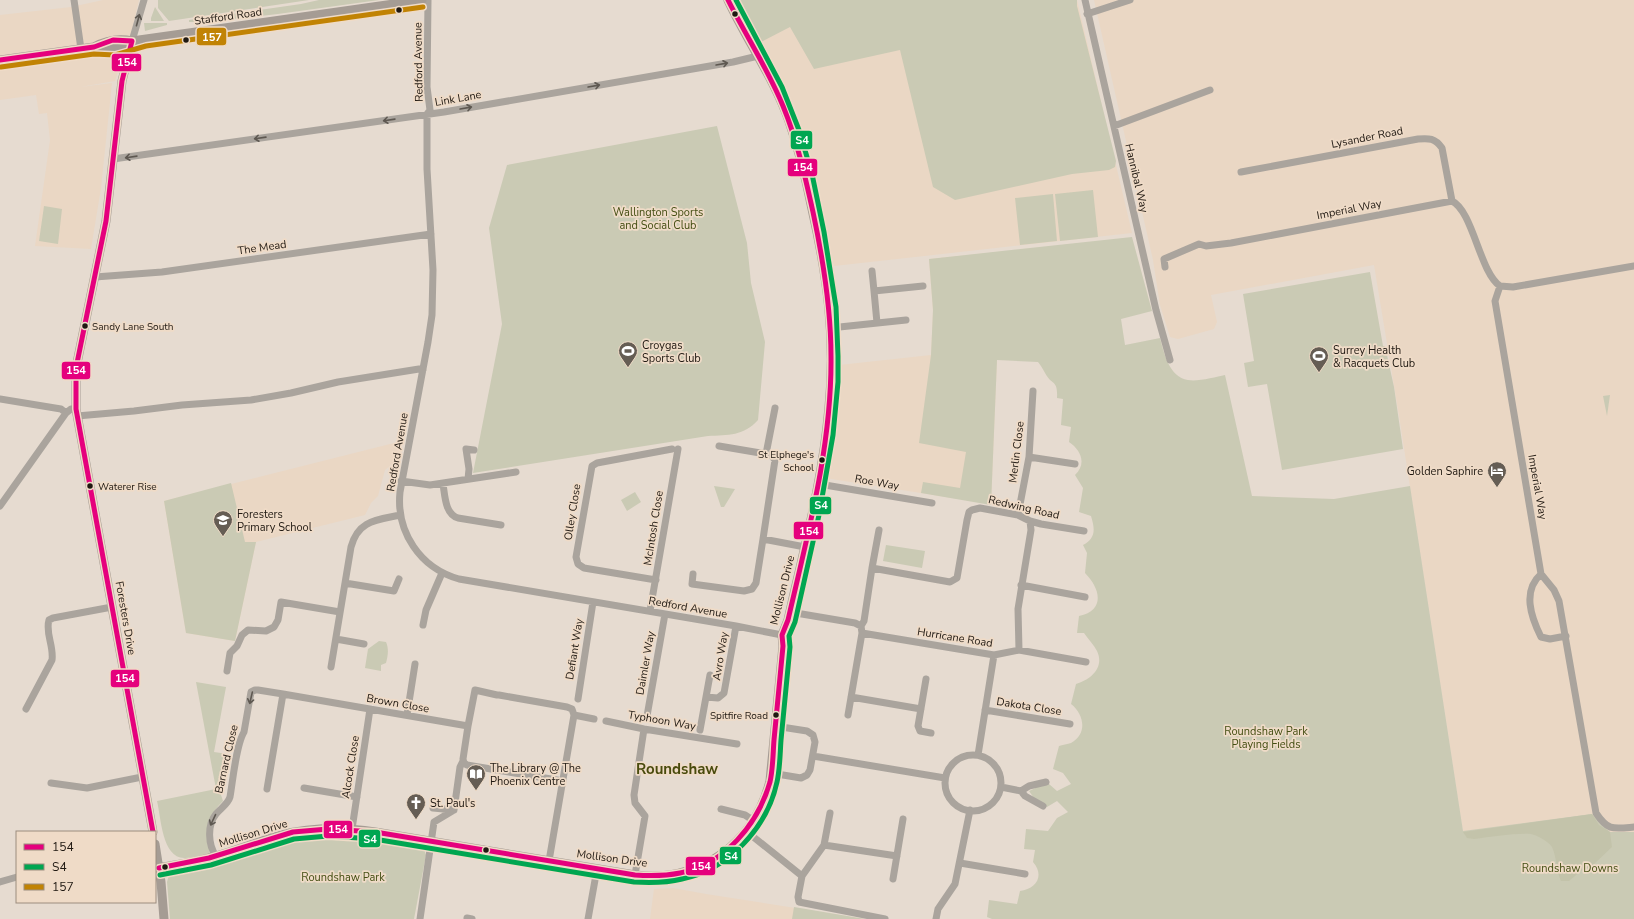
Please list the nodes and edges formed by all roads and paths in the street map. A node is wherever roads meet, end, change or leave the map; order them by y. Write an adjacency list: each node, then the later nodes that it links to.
1 (74, 0): 11 (street)
2 (144, 0): 9 (street, one-way to 2)
3 (422, 0): 9 (main road, Stafford Road)
4 (428, 0): 17 (street, Redford Avenue)
5 (728, 0): 13 (main road, Mollison Drive)
6 (1085, 0): 8 (street, Hannibal Way)
7 (1130, 0): 8 (street)
8 (1087, 14): 18 (street, Hannibal Way)
9 (132, 41): 10 (main road, Stafford Road); 12 (main road, Stafford Road); 15 (main road)
10 (94, 47): 11 (main road, Stafford Road); 12 (main road, Stafford Road)
11 (80, 48): 14 (main road, Stafford Road)
12 (112, 48): 15 (main road)
13 (758, 56): 17 (street, Link Lane, one-way to 13); 32 (main road, Mollison Drive)
14 (0, 60)
15 (124, 70): 19 (main road)
16 (1210, 90): 18 (street)
17 (427, 114): 19 (street, Link Lane, one-way to 19); 22 (street, Redford Avenue)
18 (1114, 126): 33 (street, Hannibal Way)
19 (114, 159): 26 (main road)
20 (1240, 172): 21 (street, Lysander Road)
21 (1452, 201): 24 (street, Imperial Way); 28 (street)
22 (431, 234): 26 (street, The Mead); 34 (street, Redford Avenue)
23 (1634, 266): 28 (street)
24 (1165, 267)
25 (872, 271): 29 (street)
26 (95, 277): 38 (main road)
27 (923, 286): 29 (street)
28 (1500, 286): 65 (street, Imperial Way)
29 (874, 291): 31 (street)
30 (906, 320): 31 (street)
31 (877, 324): 32 (street)
32 (830, 328): 50 (main road, Mollison Drive)
33 (1170, 360)
34 (423, 370): 38 (street); 48 (street, Redford Avenue)
35 (1033, 391): 44 (street, Merlin Close)
36 (0, 399): 39 (street)
37 (775, 408): 43 (street)
38 (76, 412): 39 (street); 72 (main road, Foresters Drive)
39 (66, 413): 51 (street)
40 (718, 446): 43 (street)
41 (675, 449): 67 (street, McIntosh Close); 67 (street, Olley Close)
42 (474, 450): 47 (street)
43 (766, 454): 60 (street)
44 (1029, 458): 45 (street); 55 (street, Merlin Close)
45 (1075, 464)
46 (516, 472): 47 (street)
47 (468, 479): 49 (street)
48 (402, 481): 49 (street); 54 (street, Redford Avenue)
49 (443, 484): 57 (street)
50 (819, 484): 52 (street, Roe Way); 61 (main road, Mollison Drive)
51 (3, 496): 53 (street)
52 (932, 502)
53 (0, 506)
54 (400, 515): 63 (street, Redford Avenue); 68 (street)
55 (1018, 515): 56 (street, Redwing Road); 62 (street, Redwing Road)
56 (1030, 522): 59 (street, Redwing Road); 69 (street)
57 (501, 525)
58 (879, 530): 62 (street)
59 (1084, 531)
60 (763, 540): 61 (street); 64 (street)
61 (805, 547): 75 (main road, Mollison Drive)
62 (872, 568): 79 (street)
63 (442, 573): 71 (street, Redford Avenue); 77 (street)
64 (693, 574)
65 (1541, 574): 81 (street, Imperial Way); 81 (street)
66 (399, 579): 68 (street)
67 (656, 580): 73 (street, McIntosh Close)
68 (345, 583): 74 (street)
69 (1021, 585): 70 (street); 84 (street)
70 (1085, 597)
71 (593, 602): 73 (street, Redford Avenue); 95 (street, Defiant Way)
72 (112, 607): 98 (street); 117 (main road, Foresters Drive)
73 (650, 611): 76 (street, Redford Avenue)
74 (340, 612): 82 (street); 89 (street)
75 (790, 612): 79 (street, Hurricane Road); 80 (main road, Mollison Drive)
76 (665, 614): 78 (street, Redford Avenue); 102 (street, Daimler Way)
77 (422, 625)
78 (736, 626): 80 (street, Redford Avenue); 93 (street, Avro Way)
79 (862, 629): 85 (street, Hurricane Road); 94 (street)
80 (782, 635): 108 (main road, Mollison Drive)
81 (1566, 636): 135 (street, Imperial Way)
82 (336, 639): 83 (street); 88 (street)
83 (364, 644)
84 (1019, 650): 85 (street, Hurricane Road); 86 (street)
85 (994, 655): 99 (street)
86 (1086, 662)
87 (415, 664): 100 (street)
88 (331, 667)
89 (227, 671)
90 (710, 675): 93 (street, Avro Way)
91 (926, 679): 97 (street)
92 (283, 694): 96 (street, Brown Close); 124 (street); 142 (street, Barnard Close, one-way to 142)
93 (706, 697): 110 (street, Avro Way)
94 (851, 697): 97 (street); 103 (street)
95 (578, 699)
96 (370, 709): 100 (street, Brown Close); 126 (street, Alcock Close)
97 (921, 709): 111 (street)
98 (26, 710)
99 (985, 710): 106 (street, Dakota Close); 113 (street)
100 (407, 715): 107 (street, Brown Close)
101 (574, 715): 104 (street); 107 (street); 119 (street)
102 (647, 716)
103 (848, 716)
104 (594, 719)
105 (606, 721): 109 (street, Typhoon Way)
106 (1070, 724)
107 (468, 726): 115 (street)
108 (775, 726): 114 (street); 116 (main road, Mollison Drive)
109 (644, 729): 112 (street, Typhoon Way); 149 (street)
110 (700, 730)
111 (931, 733)
112 (737, 744)
113 (978, 755): 118 (street); 122 (street)
114 (812, 756): 116 (street); 118 (street)
115 (463, 761): 119 (street); 130 (street)
116 (772, 773): 134 (main road, Mollison Drive)
117 (142, 777): 121 (street); 137 (main road, Foresters Drive)
118 (946, 778): 131 (street)
119 (563, 781): 144 (street)
120 (1046, 782): 125 (street)
121 (51, 783)
122 (1001, 787): 125 (street); 131 (street)
123 (304, 788): 126 (street)
124 (267, 789)
125 (1021, 791): 127 (street)
126 (356, 797): 136 (street, Alcock Close)
127 (1043, 806)
128 (433, 808): 130 (street)
129 (721, 809): 134 (street)
130 (454, 810): 139 (street)
131 (970, 810): 145 (street)
132 (830, 813): 140 (street)
133 (903, 819): 143 (street)
134 (754, 821): 138 (main road, Mollison Drive)
135 (1634, 827)
136 (352, 829): 139 (main road, Mollison Drive); 142 (main road, Mollison Drive)
137 (153, 831)
138 (746, 831): 149 (main road, Mollison Drive); 150 (street)
139 (431, 841): 144 (main road, Mollison Drive); 155 (street)
140 (824, 845): 143 (street); 150 (street)
141 (156, 850): 146 (main road)
142 (216, 856): 146 (main road, Mollison Drive)
143 (897, 856): 152 (street)
144 (549, 861): 147 (main road, Mollison Drive)
145 (960, 863): 148 (street); 158 (street)
146 (159, 868): 154 (main road)
147 (597, 869): 149 (main road, Mollison Drive); 156 (street)
148 (1025, 874)
149 (636, 875)
150 (802, 876): 157 (street)
151 (16, 877): 153 (street)
152 (893, 879)
153 (0, 882)
154 (164, 919)
155 (420, 919)
156 (588, 919)
157 (885, 919)
158 (936, 919)

